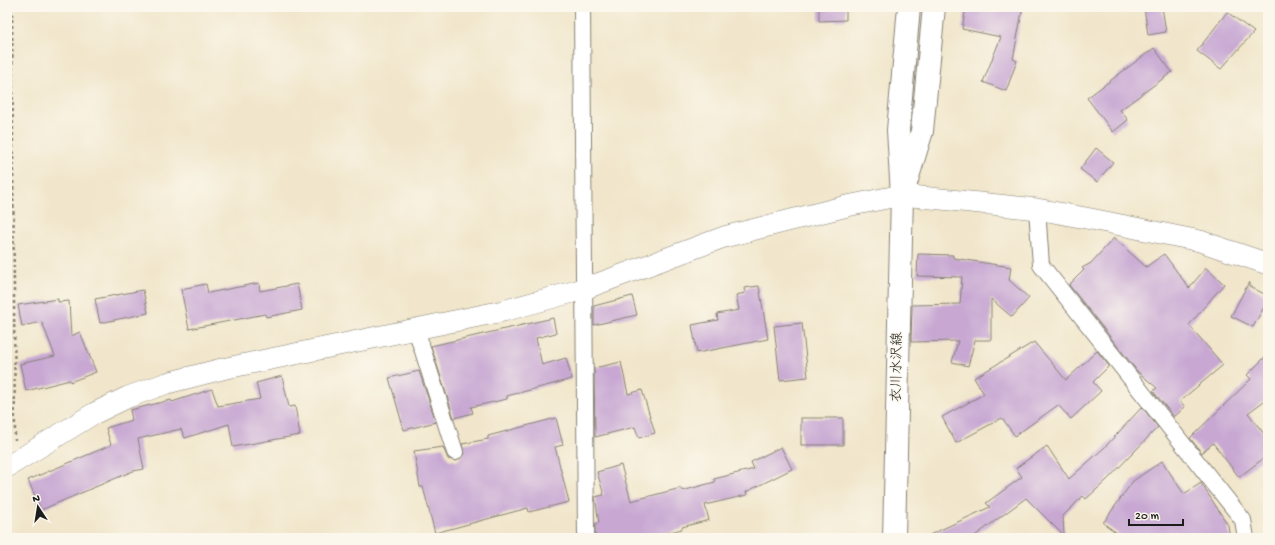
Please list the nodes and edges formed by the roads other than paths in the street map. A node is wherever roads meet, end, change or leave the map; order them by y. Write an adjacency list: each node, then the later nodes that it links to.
1 (582, 7): 7 (street)
2 (908, 7): 4 (main road, 衣川水沢線)
3 (934, 7): 4 (main road, 衣川水沢線)
4 (902, 195): 5 (street); 7 (street); 12 (main road, 衣川水沢線)
5 (1037, 209): 6 (street); 13 (street)
6 (1268, 264)
7 (584, 289): 8 (street); 11 (street)
8 (416, 329): 9 (street); 10 (street)
9 (455, 452)
10 (11, 464)
11 (586, 538)
12 (894, 538)
13 (1246, 538)

